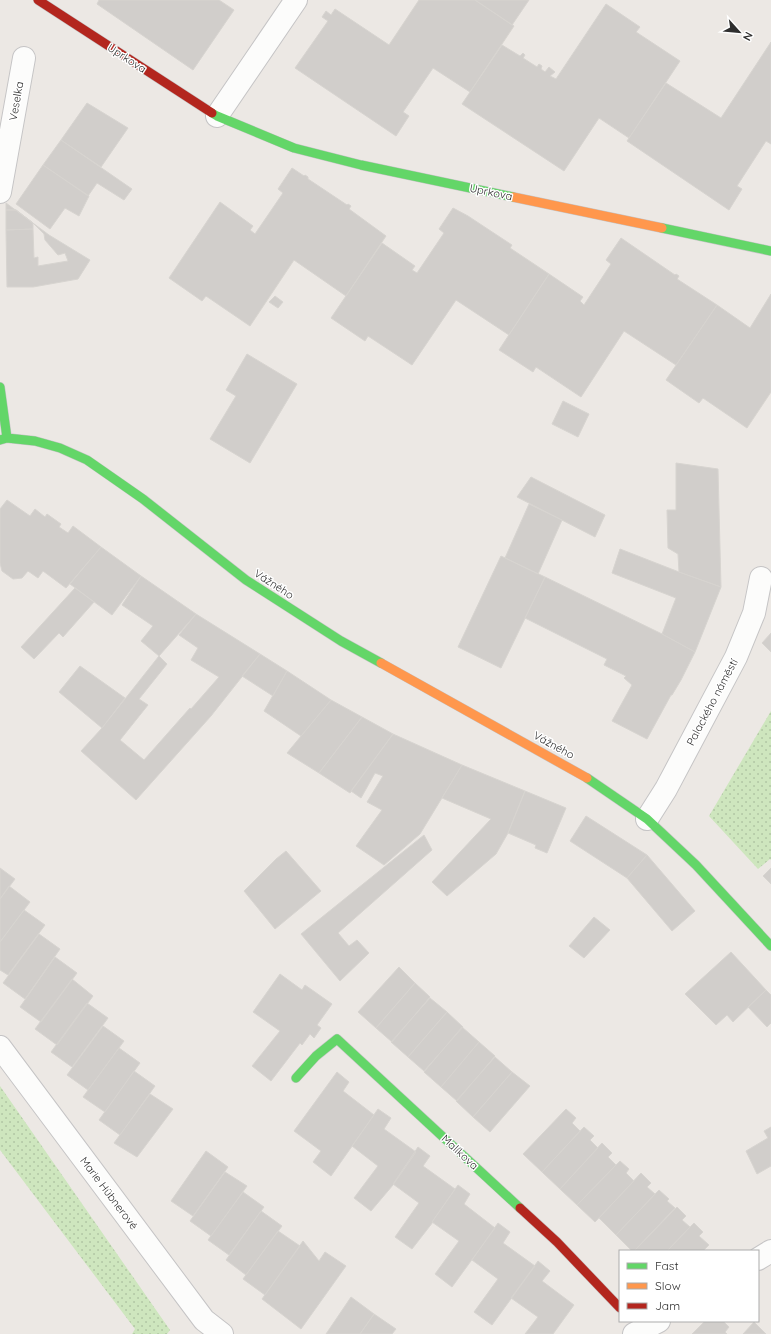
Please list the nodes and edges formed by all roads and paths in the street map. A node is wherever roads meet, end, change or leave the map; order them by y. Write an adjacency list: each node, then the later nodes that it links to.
1 (38, 0): 4 (street, Uprkova)
2 (296, 0): 4 (street)
3 (24, 58): 5 (street, Veselka)
4 (217, 116): 6 (street, Uprkova)
5 (0, 192)
6 (771, 251)
7 (0, 387): 8 (street, Vážného)
8 (4, 439): 10 (street, Vážného)
9 (761, 578): 10 (street, Palackého náměstí)
10 (647, 820): 11 (street)
11 (771, 946)
12 (0, 1047): 19 (street, Marie Hübnerové)
13 (296, 1078): 16 (street, Malíkova)
14 (771, 1251): 15 (street)
15 (759, 1258)
16 (619, 1307)
17 (656, 1322): 18 (street)
18 (634, 1329)
19 (222, 1334)

